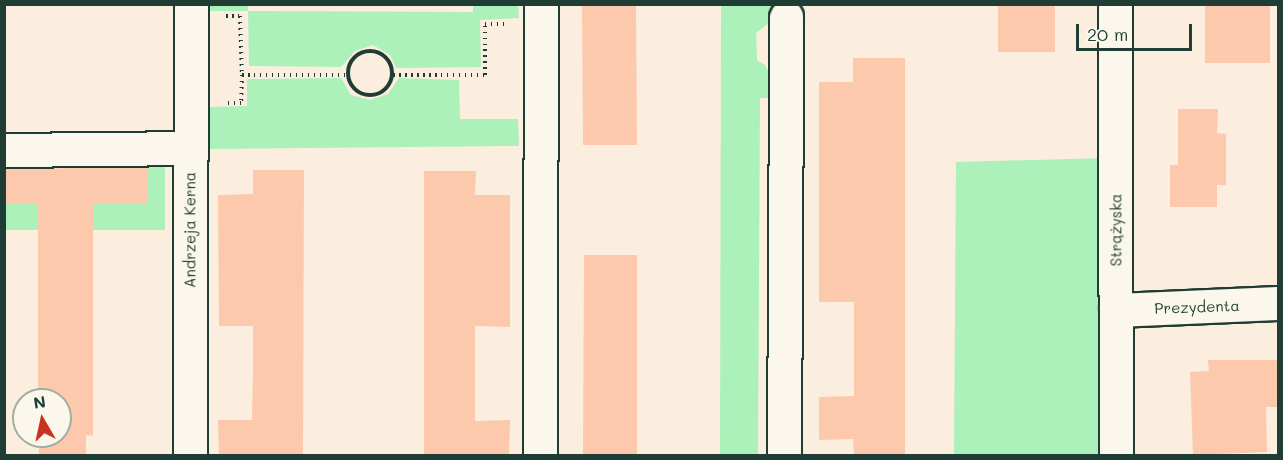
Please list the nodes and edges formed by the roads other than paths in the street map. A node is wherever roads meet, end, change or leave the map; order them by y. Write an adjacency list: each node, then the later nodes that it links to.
1 (191, 4): 5 (street, Andrzeja Kerna)
2 (1115, 4): 8 (street, Strążyska)
3 (541, 14): 10 (street)
4 (786, 17): 11 (street)
5 (190, 148): 6 (street); 9 (street, Andrzeja Kerna)
6 (4, 150)
7 (1278, 303): 8 (street, Prezydenta)
8 (1116, 310): 12 (street, Strążyska)
9 (190, 456)
10 (540, 456)
11 (784, 456)
12 (1116, 456)

